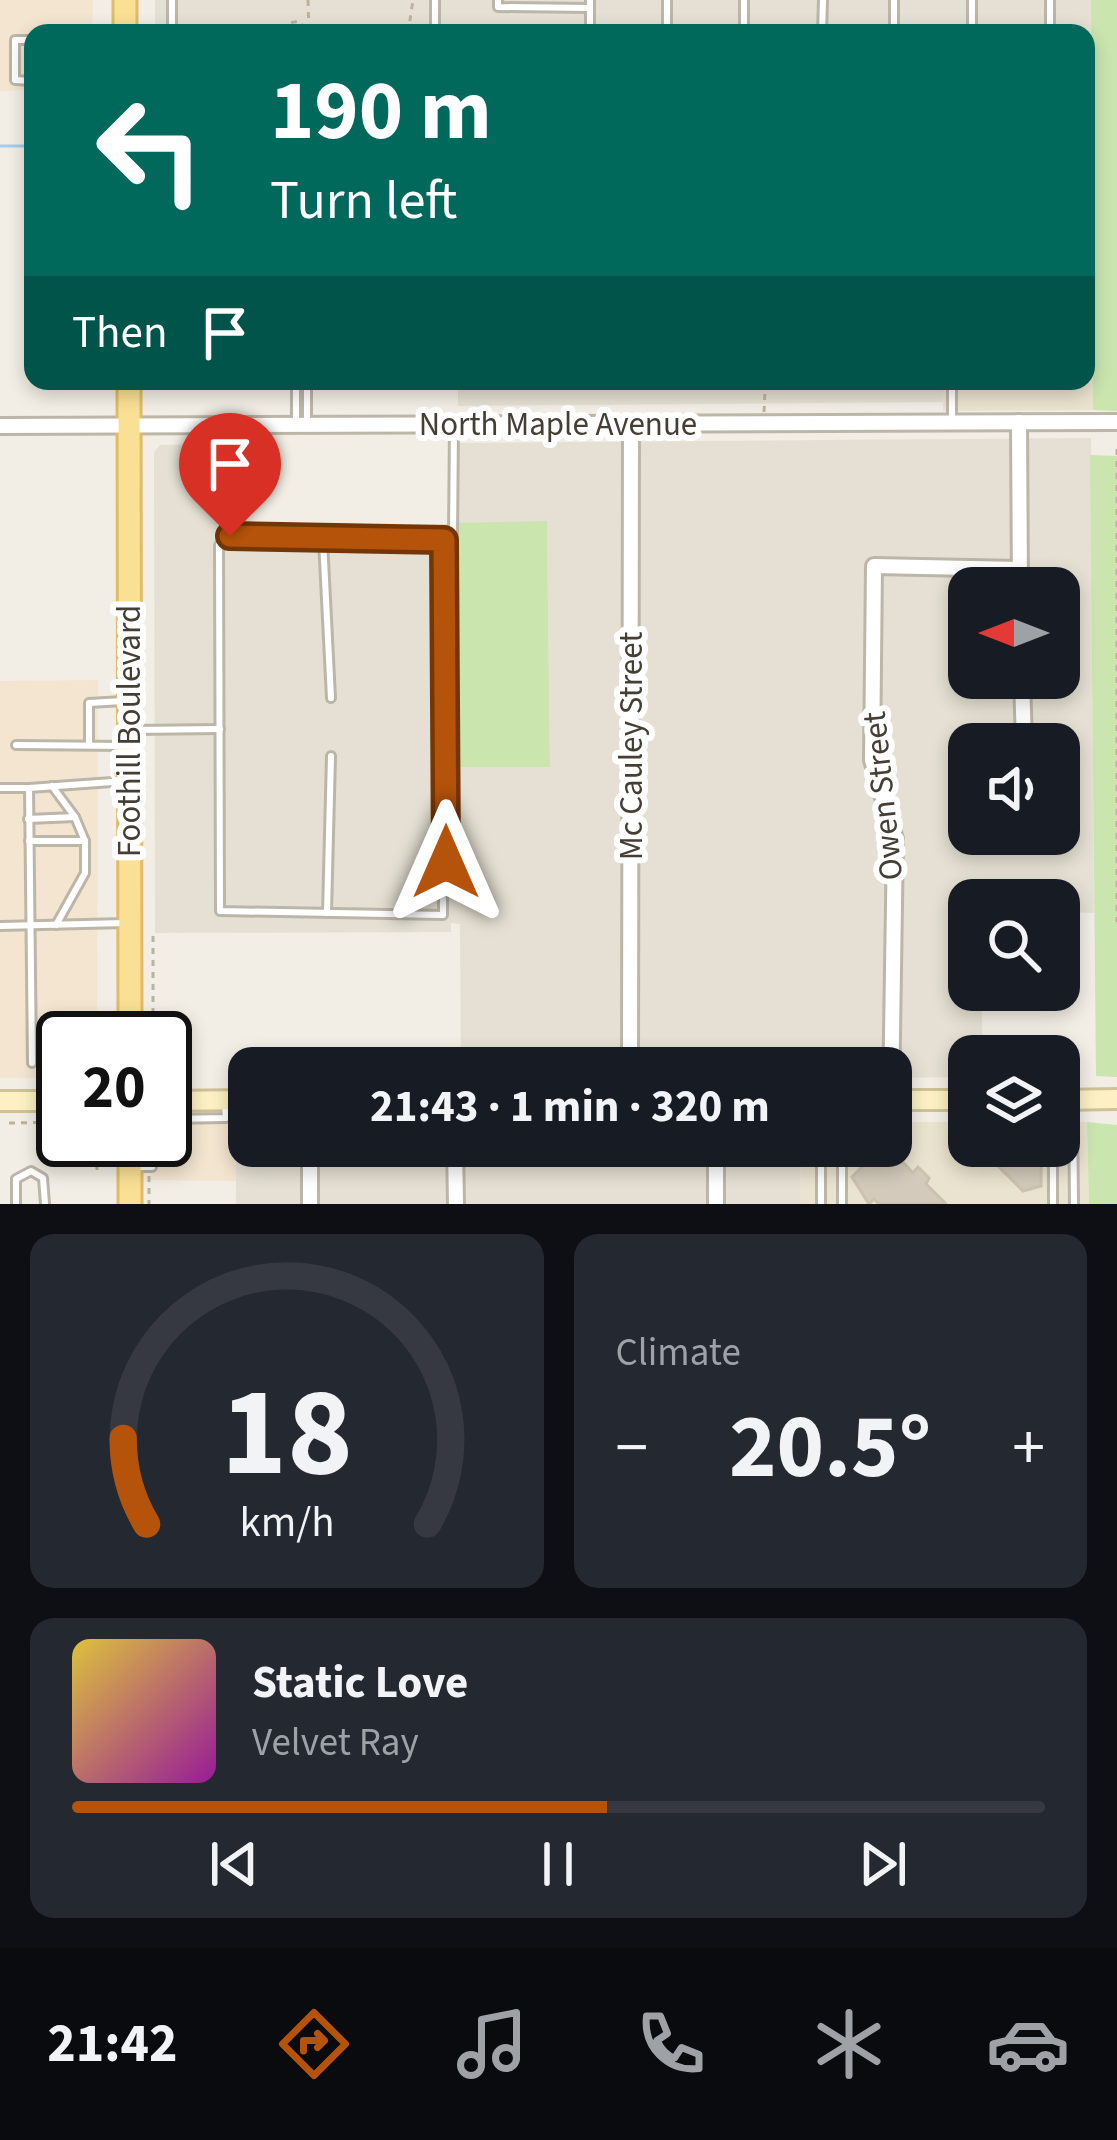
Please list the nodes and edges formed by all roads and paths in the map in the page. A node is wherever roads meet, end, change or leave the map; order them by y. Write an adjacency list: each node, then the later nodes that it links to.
1 (498, 0): 2 (lane)
2 (590, 4)
3 (24, 40): 4 (lane)
4 (24, 81)
5 (128, 390): 19 (main road, Foothill Boulevard)
6 (296, 390): 10 (lane)
7 (307, 390): 11 (lane)
8 (765, 390): 12 (path)
9 (952, 390): 13 (lane)
10 (296, 397): 11 (lane); 16 (lane)
11 (307, 397): 16 (lane)
12 (764, 414)
13 (952, 422): 14 (street, North Maple Avenue); 18 (street, North Maple Avenue)
14 (1019, 422): 15 (street, North Maple Avenue); 27 (street)
15 (1117, 422)
16 (302, 424): 17 (street, North Maple Avenue); 20 (street, North Maple Avenue)
17 (454, 424): 18 (street, North Maple Avenue); 25 (lane)
18 (631, 424): 53 (street, Mc Cauley Street)
19 (129, 425): 20 (street, North Maple Avenue); 21 (street, North Maple Avenue); 30 (main road, Foothill Boulevard)
20 (227, 425): 23 (lane)
21 (0, 426)
22 (1117, 449): 26 (path)
23 (230, 536): 24 (lane); 31 (lane)
24 (323, 540): 25 (lane); 29 (lane)
25 (444, 540): 44 (lane)
26 (1116, 552): 45 (path)
27 (1019, 567)
28 (948, 568): 54 (street, Owen Street)
29 (331, 698)
30 (129, 701): 32 (main road, Foothill Boulevard); 33 (lane)
31 (220, 729): 32 (lane); 44 (lane)
32 (129, 738): 33 (lane); 36 (main road, Foothill Boulevard)
33 (89, 743): 34 (lane)
34 (16, 745)
35 (331, 756): 44 (lane)
36 (129, 781): 37 (lane); 46 (main road, Foothill Boulevard)
37 (52, 786): 39 (lane); 40 (lane)
38 (0, 788): 39 (lane)
39 (29, 788): 41 (lane)
40 (75, 817): 41 (lane); 42 (lane)
41 (28, 819): 43 (lane)
42 (85, 841): 43 (lane); 47 (lane)
43 (29, 842): 49 (lane)
44 (327, 913)
45 (1117, 922)
46 (130, 923): 47 (lane); 51 (main road, Foothill Boulevard)
47 (56, 925): 49 (lane)
48 (0, 926): 49 (lane)
49 (31, 926): 55 (lane)
50 (153, 932): 52 (path)
51 (130, 1011)
52 (153, 1011)
53 (630, 1047)
54 (892, 1047)
55 (32, 1063)
56 (1117, 1099): 60 (street)
57 (228, 1100): 63 (street)
58 (912, 1100): 59 (street)
59 (948, 1100)
60 (1080, 1100)
61 (0, 1101): 62 (street)
62 (36, 1101)
63 (192, 1109)
64 (36, 1122): 65 (path)
65 (9, 1123)
66 (97, 1167): 76 (path)
67 (138, 1167): 77 (main road)
68 (152, 1167): 77 (lane)
69 (310, 1167): 82 (street)
70 (455, 1167): 83 (street)
71 (716, 1167): 84 (street)
72 (821, 1167): 85 (lane)
73 (842, 1167): 86 (lane)
74 (1054, 1167): 87 (lane)
75 (1071, 1167): 88 (lane)
76 (97, 1171)
77 (140, 1173): 80 (main road); 81 (path)
78 (16, 1204): 79 (lane)
79 (45, 1204)
80 (130, 1204)
81 (149, 1204)
82 (310, 1204)
83 (456, 1204)
84 (716, 1204)
85 (821, 1204)
86 (842, 1204)
87 (1054, 1204)
88 (1074, 1204)

